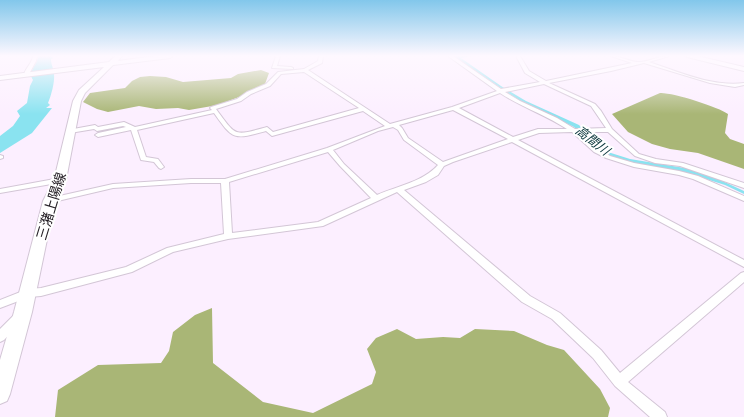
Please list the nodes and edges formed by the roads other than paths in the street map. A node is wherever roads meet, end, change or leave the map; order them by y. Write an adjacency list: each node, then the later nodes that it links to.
1 (17, 75): 9 (main road)
2 (99, 75): 20 (main road, 三潴上陽線)
3 (277, 75): 15 (street)
4 (312, 75): 14 (street)
5 (478, 75): 12 (street)
6 (533, 75): 10 (street)
7 (584, 75): 10 (street)
8 (688, 75): 11 (street)
9 (0, 78)
10 (545, 82): 12 (street); 19 (street)
11 (744, 84)
12 (500, 91): 13 (street); 18 (street)
13 (454, 108): 16 (street); 22 (street)
14 (363, 110): 15 (street); 16 (street)
15 (215, 111): 17 (street)
16 (392, 126): 23 (street); 24 (street)
17 (133, 129): 20 (street); 21 (street); 25 (street)
18 (575, 130): 19 (street); 22 (street); 32 (street)
19 (610, 130): 28 (street)
20 (70, 131): 26 (main road, 三潴上陽線)
21 (98, 135)
22 (512, 139): 24 (street); 35 (street)
23 (329, 149): 27 (street); 31 (street)
24 (442, 165): 29 (street)
25 (162, 167)
26 (60, 180): 30 (street); 33 (main road, 三潴上陽線)
27 (225, 181): 33 (street); 34 (street)
28 (744, 186)
29 (398, 189): 31 (street); 41 (street)
30 (0, 191)
31 (376, 199): 34 (street)
32 (744, 199)
33 (49, 202): 37 (main road, 三潴上陽線)
34 (228, 236): 37 (street)
35 (744, 264)
36 (744, 276): 41 (street)
37 (28, 294): 38 (street); 39 (main road, 三潴上陽線)
38 (0, 304)
39 (23, 312): 40 (street); 42 (main road, 三潴上陽線)
40 (0, 337)
41 (619, 382): 43 (street)
42 (0, 394)
43 (660, 417)

